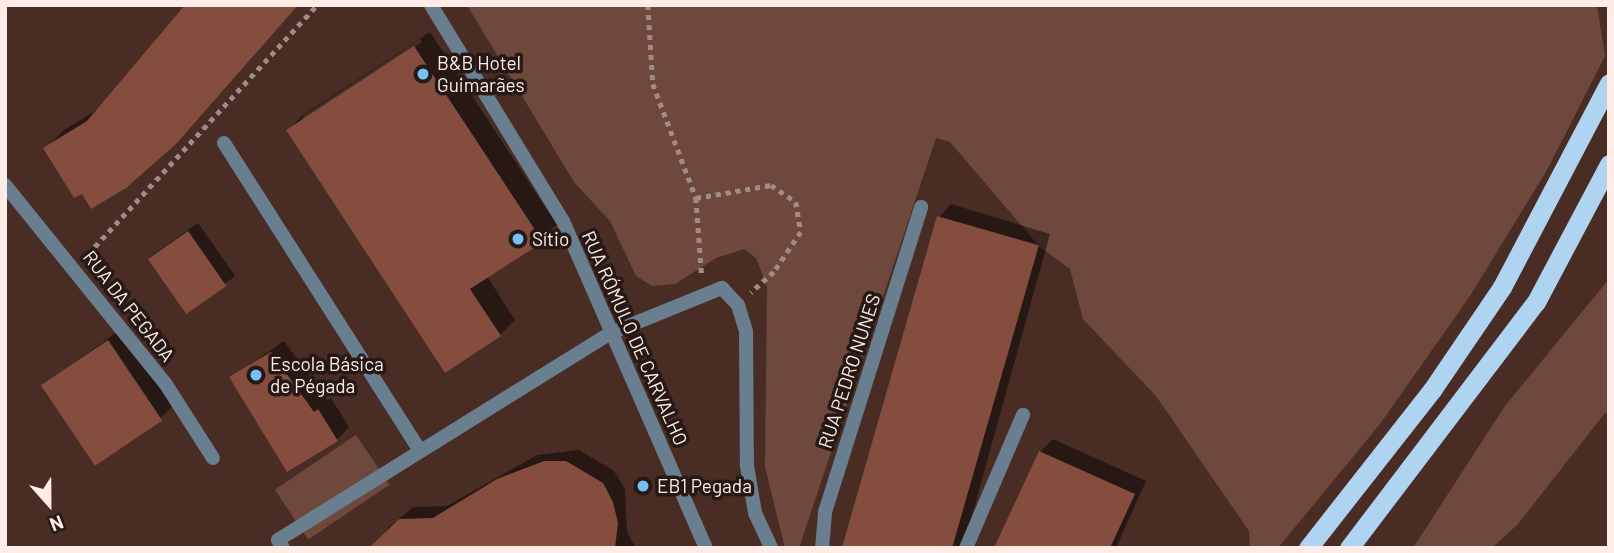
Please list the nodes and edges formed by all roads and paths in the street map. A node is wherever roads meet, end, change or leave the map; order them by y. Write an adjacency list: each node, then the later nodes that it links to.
1 (317, 5): 10 (path)
2 (431, 5): 13 (street, RUA RÓMULO DE CARVALHO)
3 (648, 5): 8 (path)
4 (1609, 83): 22 (highway)
5 (224, 143): 15 (street)
6 (1609, 164): 23 (highway)
7 (5, 186): 10 (street, RUA DA PEGADA)
8 (696, 198): 11 (path); 12 (path)
9 (921, 207): 20 (street, RUA PEDRO NUNES)
10 (75, 268): 16 (street, RUA DA PEGADA)
11 (703, 295): 12 (street); 13 (street)
12 (738, 305): 19 (street)
13 (611, 333): 15 (street); 18 (street, RUA RÓMULO DE CARVALHO)
14 (1023, 415): 21 (street)
15 (419, 449): 17 (street)
16 (213, 458)
17 (281, 544)
18 (706, 548)
19 (771, 548)
20 (822, 548)
21 (966, 548)
22 (1308, 548)
23 (1349, 548)

